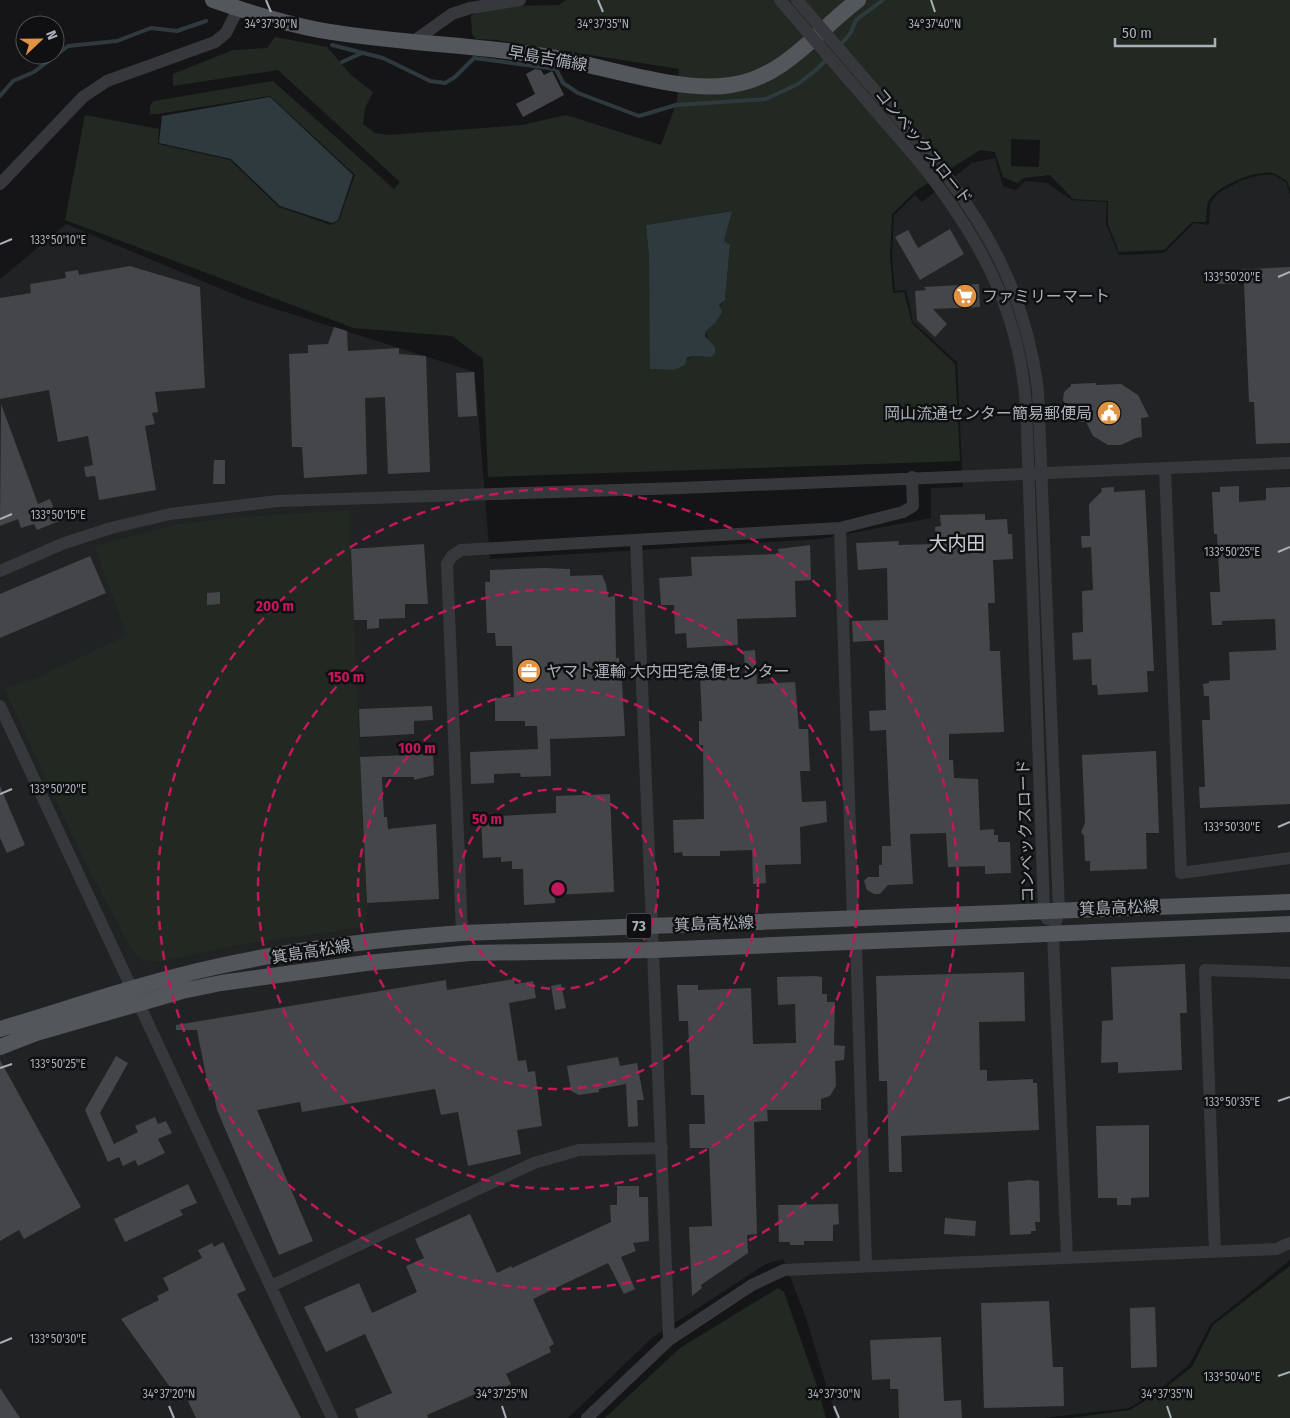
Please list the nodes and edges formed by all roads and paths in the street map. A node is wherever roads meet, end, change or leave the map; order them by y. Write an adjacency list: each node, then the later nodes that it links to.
1 (213, 0): 6 (main road, 早島吉備線)
2 (520, 0): 7 (street)
3 (780, 0): 8 (street, コンベックスロード, bridge)
4 (797, 0): 8 (street, コンベックスロード, bridge)
5 (858, 0): 7 (main road, 早島吉備線)
6 (238, 9): 7 (main road, 早島吉備線); 9 (street)
7 (414, 41)
8 (923, 156): 12 (street, コンベックスロード); 13 (street, コンベックスロード)
9 (0, 184)
10 (1290, 462): 11 (street)
11 (1165, 468): 12 (street); 19 (street)
12 (1042, 472): 13 (street); 21 (street, コンベックスロード)
13 (1028, 473): 14 (street); 21 (street, コンベックスロード)
14 (912, 477): 15 (street); 17 (street)
15 (840, 528): 16 (street); 22 (street)
16 (636, 540): 24 (street); 25 (street)
17 (0, 571)
18 (0, 706): 30 (street)
19 (1290, 858)
20 (1290, 902): 21 (main road, 箕島高松線 / 73)
21 (1052, 910): 22 (main road, 箕島高松線 / 73); 26 (street, コンベックスロード)
22 (853, 918): 24 (main road, 箕島高松線 / 73)
23 (1290, 924): 26 (main road, 箕島高松線 / 73)
24 (653, 925): 25 (main road, 箕島高松線 / 73); 28 (street)
25 (462, 933): 30 (main road, 箕島高松線 / 73)
26 (1053, 935): 27 (main road, 箕島高松線 / 73); 36 (street, コンベックスロード)
27 (856, 942): 28 (main road, 箕島高松線 / 73); 37 (street)
28 (654, 950): 30 (main road, 箕島高松線 / 73); 33 (street)
29 (1290, 973): 35 (street)
30 (134, 996): 31 (main road, 箕島高松線 / 73); 32 (main road, 箕島高松線 / 73); 38 (street)
31 (0, 1029)
32 (0, 1046)
33 (662, 1148): 38 (street); 39 (street)
34 (1290, 1243): 35 (street)
35 (1215, 1252): 36 (street)
36 (1067, 1258): 37 (street)
37 (866, 1266): 39 (street)
38 (271, 1286): 40 (street)
39 (669, 1340): 41 (street)
40 (332, 1418)
41 (587, 1418)

